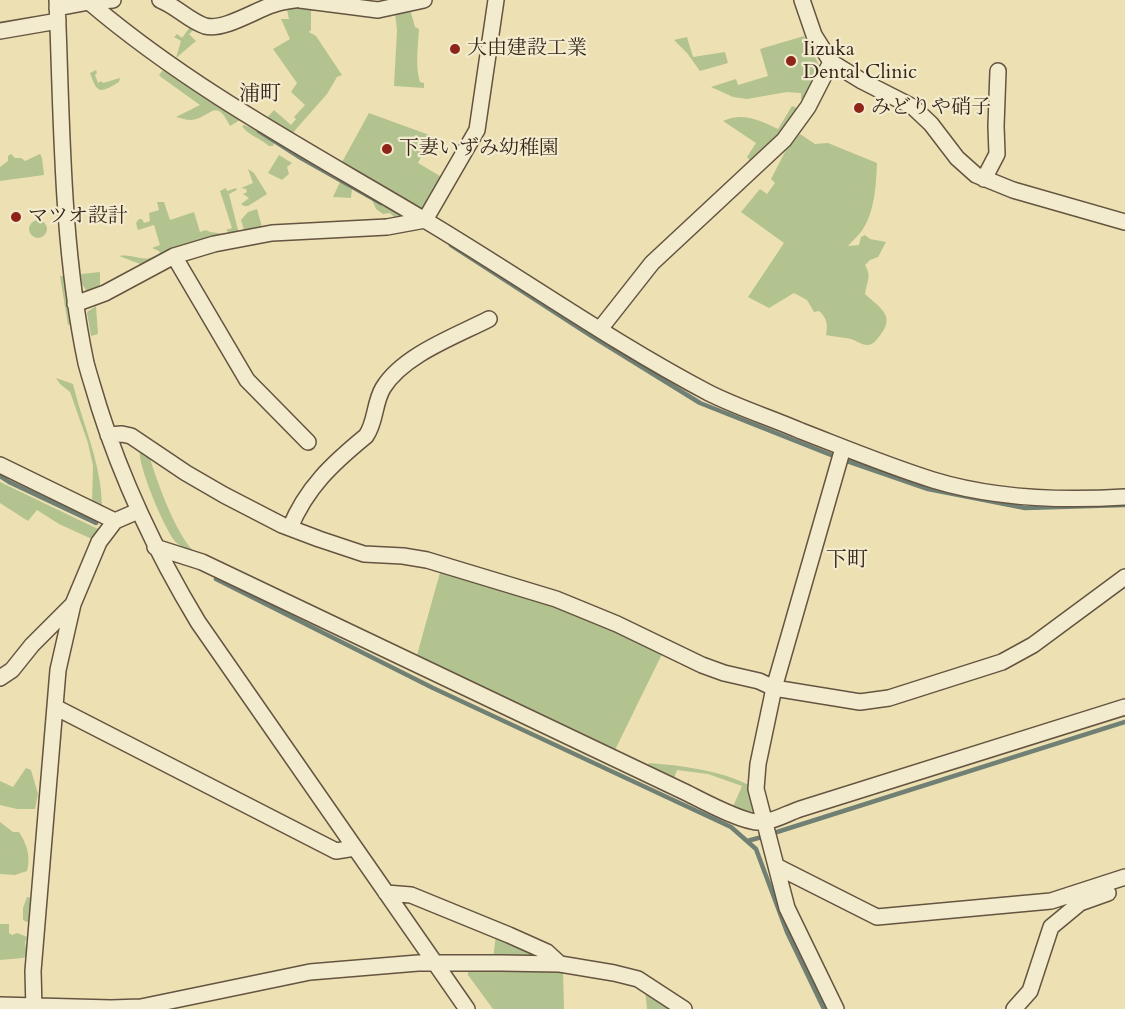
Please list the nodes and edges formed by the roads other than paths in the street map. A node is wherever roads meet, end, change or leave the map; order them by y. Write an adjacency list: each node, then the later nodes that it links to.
1 (112, 0): 8 (street)
2 (160, 0): 3 (street)
3 (296, 0)
4 (300, 0): 5 (street)
5 (424, 0)
6 (496, 0): 14 (street)
7 (802, 0): 11 (street)
8 (89, 2): 9 (street); 14 (street)
9 (57, 10): 10 (street); 17 (street)
10 (0, 31)
11 (831, 62): 13 (street); 19 (street)
12 (998, 71): 13 (street)
13 (984, 179): 15 (street)
14 (425, 220): 16 (street); 19 (street)
15 (1125, 222)
16 (174, 256): 17 (street); 21 (street)
17 (75, 304): 20 (street)
18 (489, 319): 27 (street)
19 (600, 329): 22 (street)
20 (108, 435): 25 (street); 27 (street)
21 (308, 442)
22 (843, 448): 24 (street); 32 (street)
23 (0, 465): 26 (street)
24 (1125, 497)
25 (138, 511): 26 (street); 28 (street)
26 (115, 521): 30 (street)
27 (290, 528): 32 (street)
28 (155, 547): 35 (street); 36 (street)
29 (1125, 577): 32 (street)
30 (73, 604): 31 (street); 33 (street)
31 (0, 678)
32 (774, 688): 35 (street)
33 (55, 707): 36 (street); 44 (street)
34 (1125, 707): 35 (street)
35 (764, 822): 37 (street)
36 (355, 848): 40 (street)
37 (776, 866): 38 (street); 47 (street)
38 (1125, 877)
39 (1125, 887): 48 (street)
40 (386, 893): 41 (street); 42 (street)
41 (435, 964): 42 (street); 44 (street); 45 (street)
42 (560, 964): 46 (street)
43 (0, 1005): 44 (street)
44 (34, 1007)
45 (467, 1009)
46 (684, 1009)
47 (836, 1009)
48 (1014, 1009)

